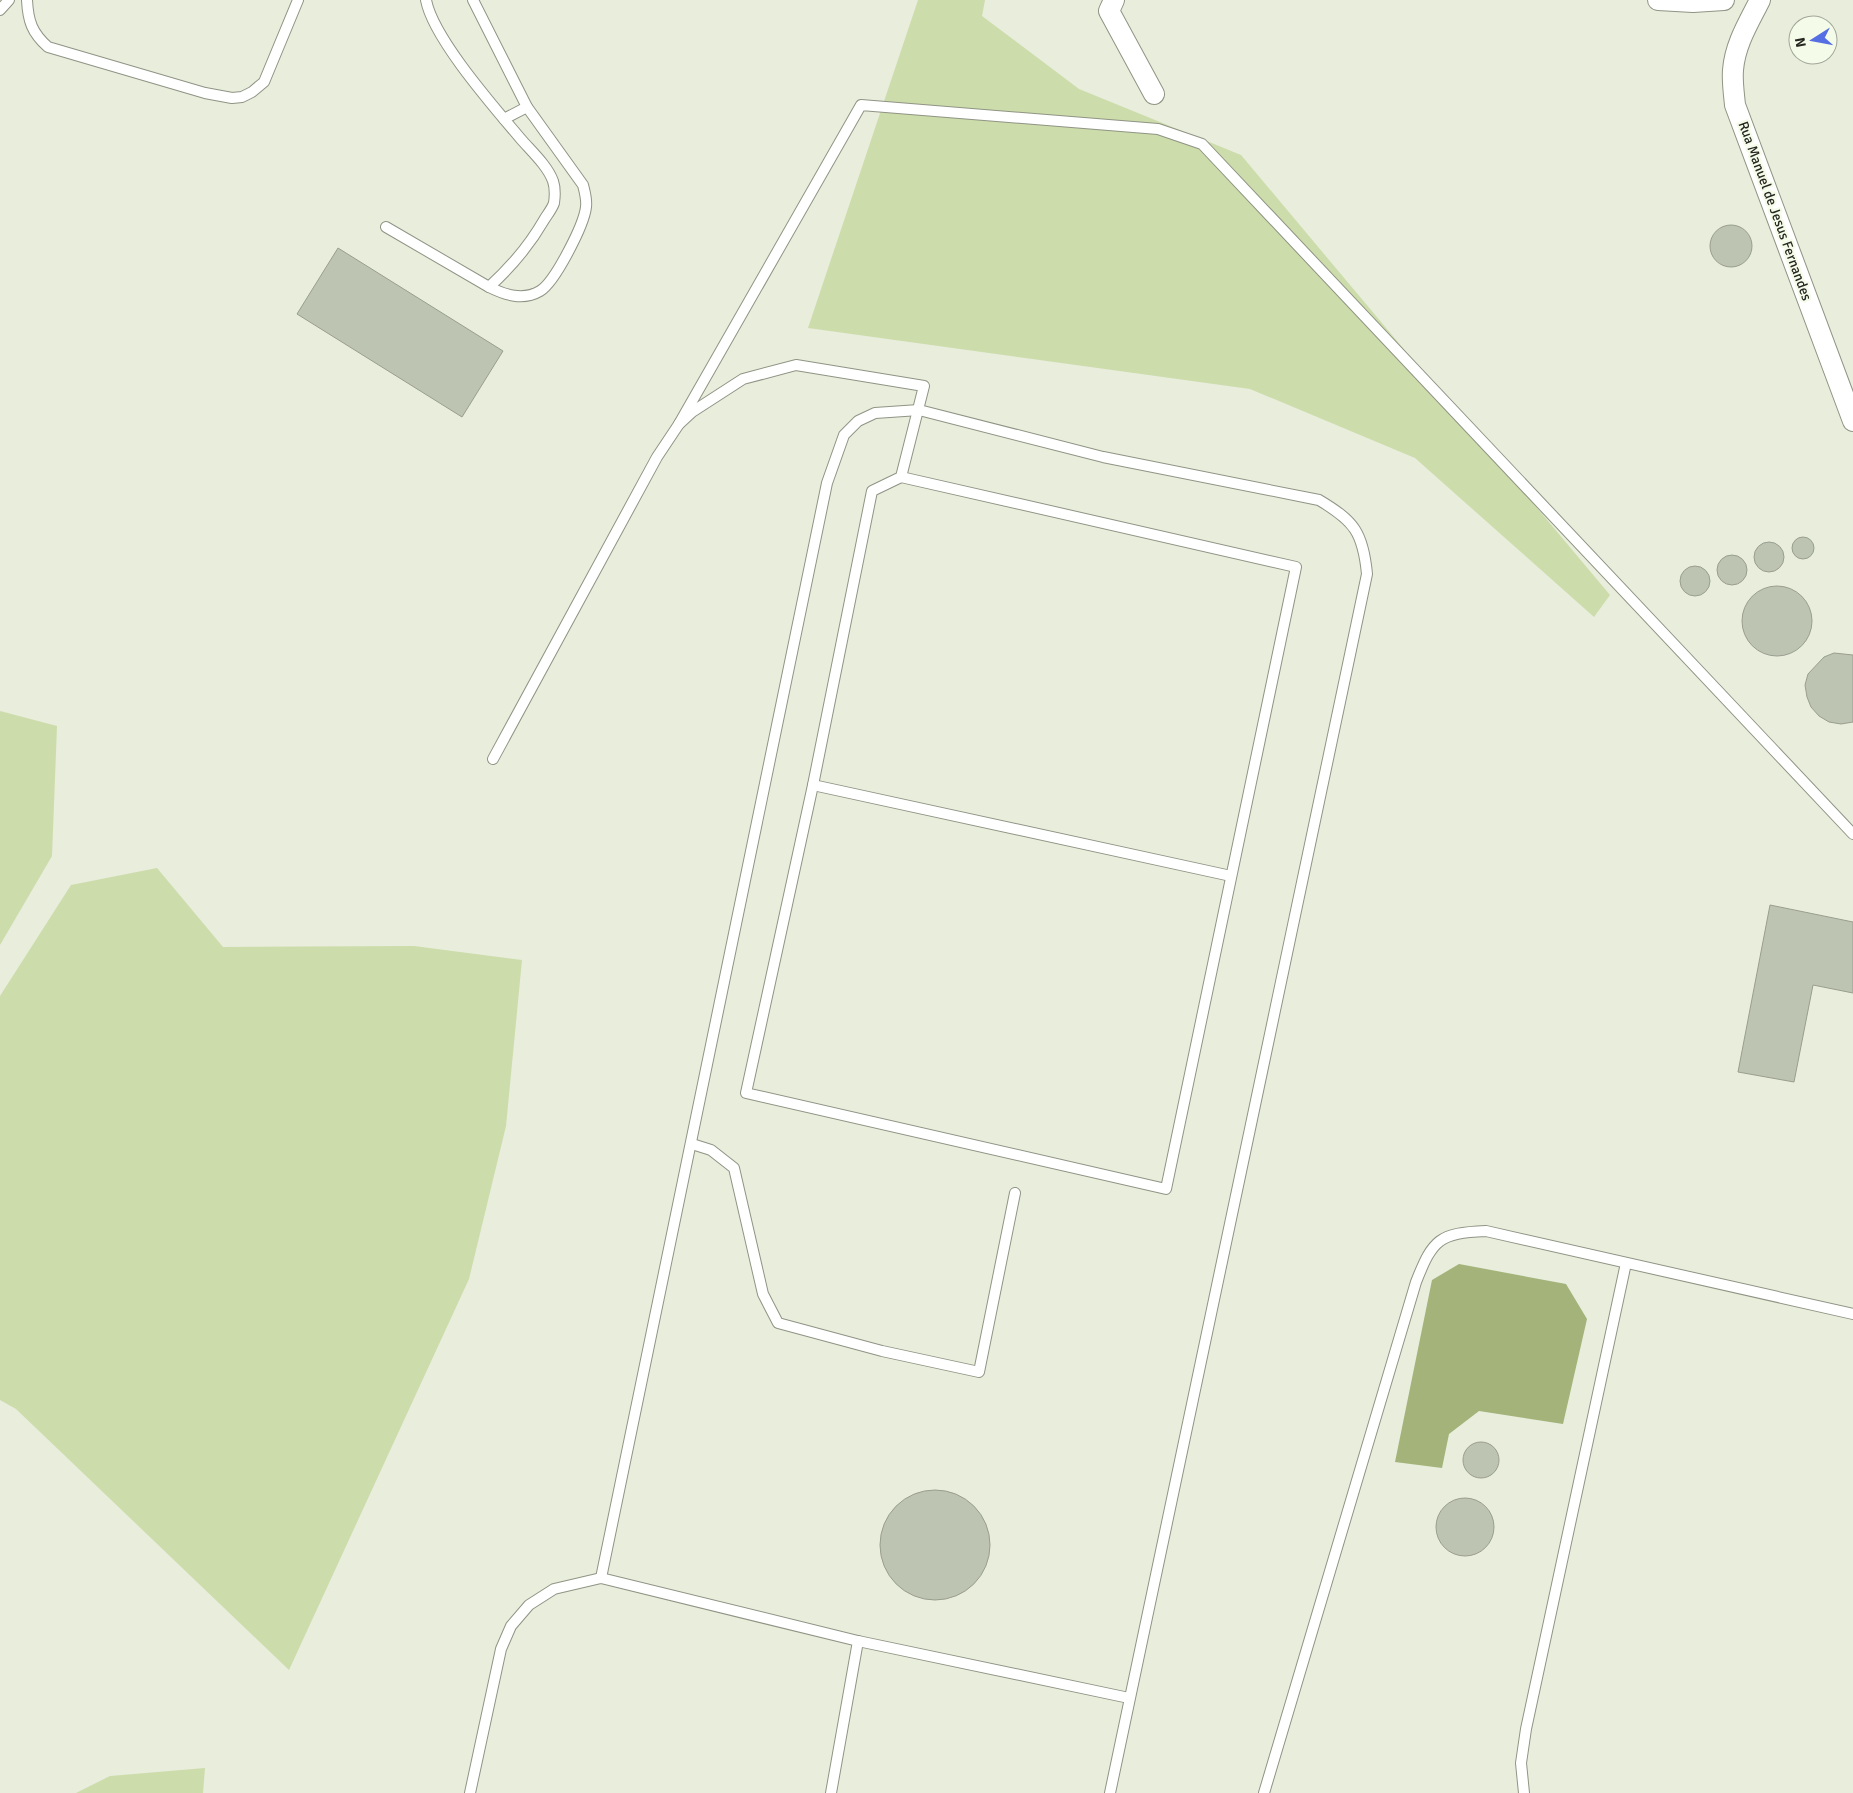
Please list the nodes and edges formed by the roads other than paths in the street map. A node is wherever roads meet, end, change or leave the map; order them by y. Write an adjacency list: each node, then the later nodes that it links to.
1 (9, 0): 10 (lane)
2 (27, 0): 3 (lane)
3 (298, 0)
4 (426, 0): 13 (lane)
5 (473, 0): 12 (lane)
6 (1114, 0): 11 (street)
7 (1658, 0): 8 (street)
8 (1724, 0)
9 (1760, 0): 17 (street, Rua Manuel de Jesus Fernandes)
10 (0, 10)
11 (1154, 94)
12 (527, 108): 13 (lane); 15 (lane)
13 (504, 119): 15 (lane)
14 (386, 228): 15 (lane)
15 (489, 288)
16 (919, 410): 18 (lane); 19 (lane); 24 (lane); 30 (lane)
17 (1853, 420)
18 (679, 424): 20 (lane); 22 (lane)
19 (900, 477): 21 (lane); 23 (lane)
20 (493, 758)
21 (813, 785): 23 (lane); 23 (lane)
22 (1853, 834)
23 (1231, 876)
24 (692, 1144): 25 (lane); 28 (lane)
25 (1015, 1193)
26 (1626, 1263): 27 (lane); 34 (lane); 35 (lane)
27 (1853, 1314)
28 (601, 1578): 29 (lane); 31 (lane)
29 (858, 1641): 30 (lane); 32 (lane)
30 (1129, 1698): 33 (lane)
31 (470, 1793)
32 (831, 1793)
33 (1110, 1793)
34 (1264, 1793)
35 (1524, 1793)

